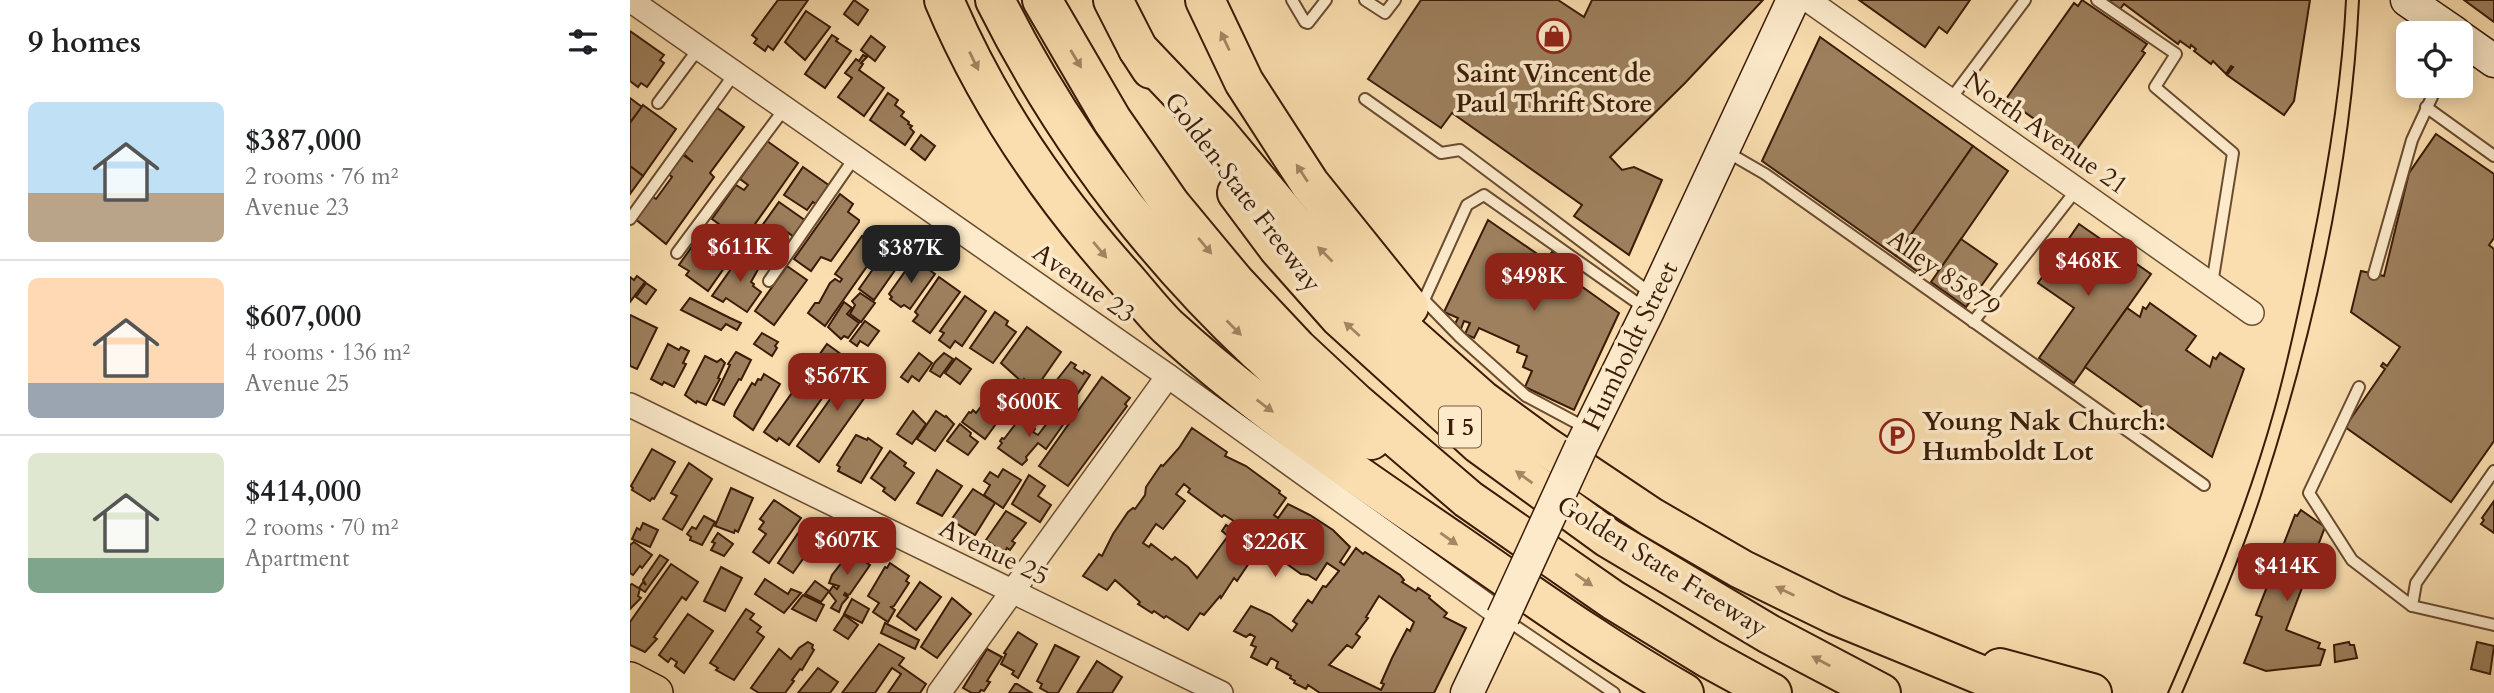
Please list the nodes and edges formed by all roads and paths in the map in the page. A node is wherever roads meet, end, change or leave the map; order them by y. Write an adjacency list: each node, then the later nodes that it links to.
1 (630, 0): 18 (street, Avenue 23)
2 (944, 0): 59 (highway, one-way to 59)
3 (1042, 0): 47 (highway, Golden State Freeway / I 5, one-way to 47)
4 (1113, 0): 19 (highway, Golden State Freeway / I 5)
5 (1205, 0): 44 (highway, one-way to 5)
6 (1292, 0): 7 (lane)
7 (1326, 0)
8 (1365, 0): 9 (lane)
9 (1395, 0)
10 (1793, 0): 28 (street, Humboldt Street)
11 (1808, 0): 24 (street, North Avenue 21)
12 (2025, 0): 24 (lane)
13 (2097, 0): 36 (lane)
14 (2407, 0): 16 (street)
15 (1000, 12): 47 (highway, one-way to 47)
16 (2438, 21)
17 (2473, 46): 20 (street)
18 (699, 48): 21 (street, Avenue 23); 25 (lane)
19 (1138, 49): 44 (highway, one-way to 19); 61 (highway, Golden State Freeway / I 5, one-way to 19)
20 (2494, 61)
21 (735, 74): 27 (street, Avenue 23); 32 (lane)
22 (2431, 98): 26 (lane)
23 (1366, 99): 37 (lane)
24 (1950, 100): 31 (street, North Avenue 21)
25 (658, 103)
26 (2426, 107): 29 (lane); 34 (lane)
27 (785, 108): 30 (street, Avenue 23); 33 (lane)
28 (1723, 150): 37 (street, Humboldt Street); 39 (lane, Alley 85879)
29 (2494, 156)
30 (855, 157): 35 (lane); 40 (street, Avenue 23)
31 (2077, 189): 36 (street, North Avenue 21); 39 (lane)
32 (630, 219)
33 (677, 253)
34 (2374, 274)
35 (769, 281)
36 (2212, 284): 38 (street, North Avenue 21)
37 (1652, 304): 43 (street, Humboldt Street); 43 (lane)
38 (2252, 313)
39 (1973, 322): 46 (lane, Alley 85879)
40 (1168, 376): 48 (street); 50 (street, Avenue 23)
41 (2359, 387): 49 (lane)
42 (630, 405): 48 (street, Avenue 25)
43 (1585, 438): 50 (street, Humboldt Street, bridge)
44 (1542, 444): 52 (highway, one-way to 44)
45 (2494, 471): 49 (lane)
46 (2204, 485)
47 (1468, 499): 60 (highway, Golden State Freeway / I 5, one-way to 60)
48 (1011, 592): 55 (street); 56 (street, Avenue 25)
49 (2412, 606): 51 (lane)
50 (1503, 617): 57 (street, Humboldt Street); 58 (lane)
51 (2494, 625)
52 (1937, 656): 62 (highway); 63 (highway)
53 (630, 680): 54 (main road)
54 (655, 693)
55 (939, 693)
56 (1221, 693)
57 (1467, 693)
58 (1614, 693)
59 (1684, 693)
60 (1772, 693)
61 (1881, 693)
62 (2025, 693)
63 (2092, 693)

